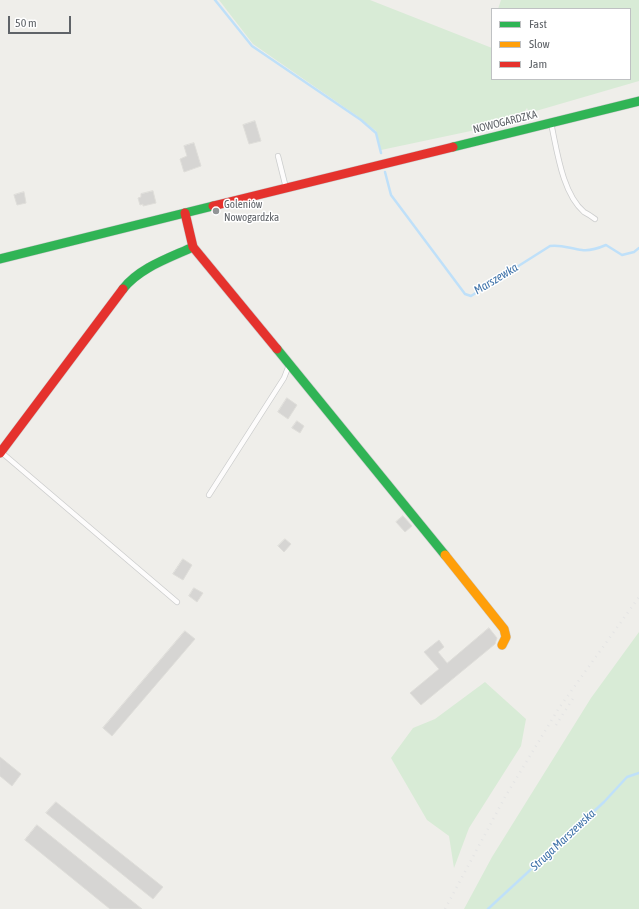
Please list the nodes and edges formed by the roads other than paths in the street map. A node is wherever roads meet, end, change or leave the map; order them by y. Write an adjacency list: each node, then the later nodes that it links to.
1 (639, 101): 2 (street, NOWOGARDZKA)
2 (551, 123): 4 (street, NOWOGARDZKA); 6 (lane)
3 (278, 156): 4 (lane)
4 (286, 188): 5 (street, NOWOGARDZKA)
5 (185, 213): 7 (street); 8 (street, NOWOGARDZKA)
6 (595, 219)
7 (193, 247): 9 (street); 10 (street)
8 (0, 259)
9 (289, 364): 11 (lane); 13 (street)
10 (0, 453): 12 (lane)
11 (209, 495)
12 (177, 602)
13 (502, 645)

